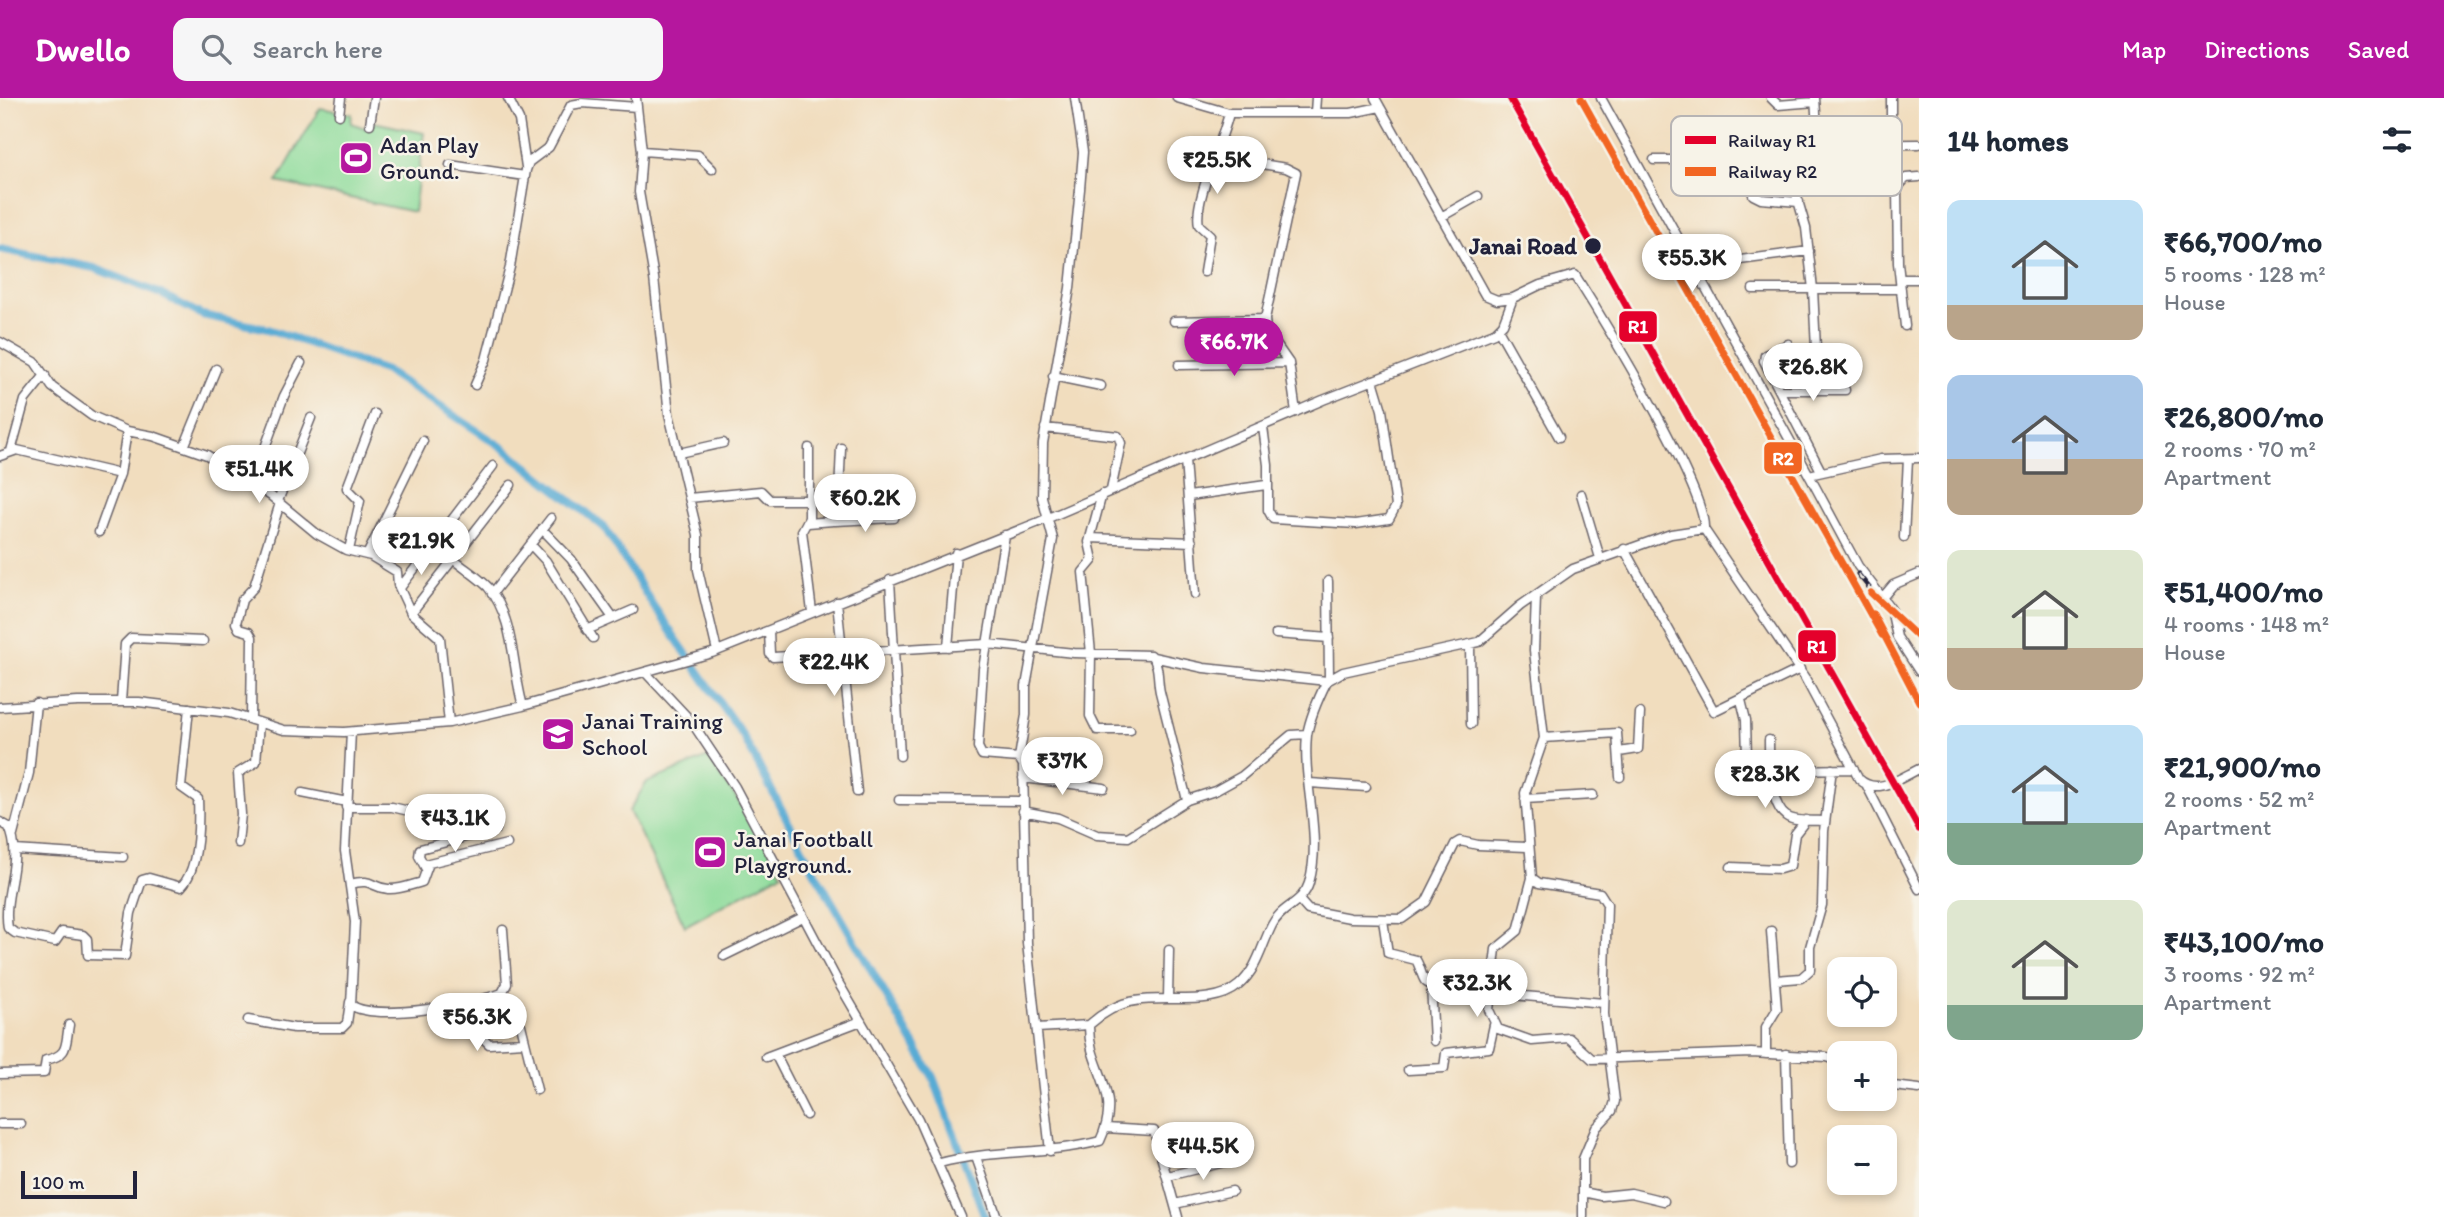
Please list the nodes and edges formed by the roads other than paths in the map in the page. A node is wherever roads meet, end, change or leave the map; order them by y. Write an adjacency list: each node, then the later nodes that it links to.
1 (341, 98): 18 (street)
2 (374, 98): 20 (street)
3 (508, 98): 27 (street)
4 (570, 98): 15 (street)
5 (1076, 98): 56 (street)
6 (1177, 98): 17 (street)
7 (1316, 98): 16 (street)
8 (1375, 98): 14 (street)
9 (1601, 98): 37 (street)
10 (1772, 98): 12 (street)
11 (1891, 98): 19 (street)
12 (1815, 100)
13 (637, 102): 15 (street); 22 (street)
14 (1380, 107): 16 (street); 35 (street)
15 (568, 108): 27 (street)
16 (1315, 112): 17 (street)
17 (1229, 113): 21 (street)
18 (339, 115)
19 (1891, 116)
20 (370, 124)
21 (1221, 146): 38 (street); 45 (street)
22 (642, 151): 26 (street); 76 (street)
23 (1654, 160): 24 (street)
24 (1671, 160)
25 (450, 165): 27 (street)
26 (712, 169)
27 (526, 173): 58 (street)
28 (1919, 177): 29 (street)
29 (1902, 182)
30 (1478, 196): 35 (street)
31 (1755, 196): 34 (street)
32 (1796, 196): 34 (street)
33 (1897, 196): 39 (street)
34 (1798, 202): 36 (street)
35 (1441, 217): 44 (street)
36 (1809, 251): 37 (street); 42 (street)
37 (1694, 266): 84 (street)
38 (1204, 272)
39 (1900, 279): 40 (street); 43 (street)
40 (1919, 279)
41 (1753, 289): 42 (street)
42 (1813, 289): 43 (street); 60 (street)
43 (1901, 289): 47 (street)
44 (1513, 298): 48 (street); 101 (street)
45 (1265, 319): 46 (street); 52 (street)
46 (1174, 321)
47 (1905, 326)
48 (1499, 329): 57 (street); 69 (street)
49 (0, 342): 55 (street)
50 (1788, 344): 61 (street)
51 (301, 363): 85 (street)
52 (1289, 363): 53 (street); 63 (street)
53 (1179, 365)
54 (216, 369): 72 (street)
55 (45, 375): 68 (street); 75 (street)
56 (1053, 376): 59 (street); 67 (street)
57 (1373, 380): 63 (street); 87 (street)
58 (475, 385)
59 (1101, 386)
60 (1818, 388): 61 (street); 62 (street)
61 (1781, 390): 82 (street)
62 (1845, 390)
63 (1296, 412): 66 (street)
64 (375, 414): 109 (street)
65 (311, 418): 94 (street)
66 (1263, 427): 80 (street); 87 (street)
67 (1045, 428): 88 (street); 96 (street)
68 (127, 431): 72 (street); 83 (street)
69 (1559, 437)
70 (423, 441): 111 (street)
71 (723, 443): 76 (street)
72 (184, 447): 85 (street)
73 (809, 448): 93 (street)
74 (841, 448): 98 (street)
75 (11, 451): 77 (street); 83 (street)
76 (679, 453): 92 (street)
77 (0, 456)
78 (1919, 458): 79 (street)
79 (1908, 459): 82 (street); 104 (street)
80 (1185, 460): 88 (street); 91 (street)
81 (493, 466): 117 (street)
82 (1821, 471): 84 (street)
83 (120, 474): 102 (street)
84 (1809, 475): 121 (street)
85 (252, 482): 94 (street)
86 (511, 485): 113 (street)
87 (1266, 485): 91 (street)
88 (1111, 490): 89 (street)
89 (1102, 494): 96 (street); 105 (street)
90 (1581, 494): 112 (street)
91 (1189, 496): 106 (street)
92 (689, 498): 93 (street); 136 (street)
93 (809, 500): 99 (street)
94 (279, 502): 109 (street); 151 (street)
95 (551, 518): 100 (street)
96 (1047, 518): 103 (street); 135 (street)
97 (894, 519): 98 (street)
98 (835, 520): 99 (street)
99 (808, 523): 125 (street)
100 (542, 529): 107 (street); 126 (street)
101 (1704, 529): 108 (street); 140 (street)
102 (99, 532)
103 (1005, 535): 110 (street); 131 (street)
104 (1905, 537)
105 (1090, 538): 106 (street); 138 (street)
106 (1192, 542): 119 (street)
107 (531, 545): 118 (street); 126 (street)
108 (1624, 549): 112 (street); 144 (street)
109 (349, 550): 111 (street)
110 (956, 553): 115 (street); 133 (street)
111 (366, 555): 117 (street)
112 (1600, 558): 120 (street)
113 (454, 560): 118 (street); 124 (street)
114 (1919, 574): 121 (street)
115 (890, 580): 122 (street); 134 (street)
116 (1328, 581): 129 (street)
117 (400, 588): 124 (street)
118 (492, 594): 147 (street)
119 (1195, 594)
120 (1536, 597): 132 (street); 157 (street)
121 (1882, 598): 141 (street)
122 (837, 601): 125 (street); 137 (street)
123 (633, 610): 126 (street)
124 (411, 612): 152 (street)
125 (812, 612): 127 (street)
126 (613, 618)
127 (769, 631): 136 (street); 137 (street)
128 (1276, 634): 129 (street)
129 (1329, 638): 143 (street)
130 (203, 641): 145 (street)
131 (988, 644): 133 (street); 135 (street); 161 (street)
132 (1470, 644): 143 (street); 153 (street)
133 (948, 647): 134 (street)
134 (894, 650): 137 (street); 160 (street)
135 (1034, 650): 138 (street); 161 (street)
136 (717, 651): 142 (street)
137 (844, 652): 173 (street)
138 (1091, 653): 139 (street); 154 (street)
139 (1153, 657): 143 (street); 178 (street)
140 (1800, 669): 144 (street); 164 (street)
141 (1919, 670)
142 (645, 672): 147 (street); 201 (street)
143 (1328, 680): 156 (street)
144 (1741, 700): 162 (street)
145 (121, 702): 146 (street); 149 (street)
146 (36, 703): 148 (street); 186 (street)
147 (523, 706): 152 (street)
148 (0, 707)
149 (189, 708): 151 (street); 196 (street)
150 (1640, 713): 159 (street)
151 (255, 721): 155 (street); 188 (street)
152 (449, 723): 155 (street)
153 (1471, 724)
154 (1130, 730)
155 (351, 732): 180 (street)
156 (1307, 734): 169 (street); 178 (street)
157 (1544, 738): 159 (street); 176 (street)
158 (1769, 740): 182 (street)
159 (1619, 752): 167 (street)
160 (900, 756)
161 (1019, 758): 168 (street)
162 (1746, 758)
163 (1832, 769): 164 (street); 166 (street); 183 (street)
164 (1854, 769): 170 (street)
165 (1919, 769): 170 (street)
166 (1785, 770)
167 (1620, 777)
168 (1023, 778): 172 (street); 179 (street)
169 (1310, 783): 171 (street); 200 (street)
170 (1867, 786): 199 (street)
171 (1366, 787)
172 (1104, 788)
173 (857, 792)
174 (302, 793): 180 (street)
175 (1593, 795): 176 (street)
176 (1525, 799): 190 (street)
177 (899, 800): 179 (street)
178 (1187, 800): 181 (street)
179 (1022, 801): 181 (street)
180 (346, 804): 187 (street); 198 (street)
181 (1023, 811): 221 (street)
182 (1806, 820): 183 (street); 193 (street)
183 (1825, 821): 207 (street)
184 (0, 822): 186 (street)
185 (496, 829): 187 (street)
186 (13, 835): 191 (street)
187 (473, 835): 194 (street)
188 (238, 843)
189 (507, 844): 194 (street)
190 (1527, 847): 197 (street); 202 (street)
191 (15, 850): 192 (street); 196 (street)
192 (123, 857)
193 (1731, 867)
194 (426, 869): 198 (street)
195 (0, 874): 196 (street)
196 (11, 875)
197 (1532, 878): 208 (street); 215 (street)
198 (349, 884): 214 (street)
199 (1919, 889)
200 (1300, 901): 202 (street); 212 (street)
201 (803, 916): 206 (street); 217 (street)
202 (1384, 920): 209 (street)
203 (503, 930): 210 (street)
204 (1771, 931): 207 (street)
205 (1169, 950): 212 (street)
206 (724, 956)
207 (1776, 980): 225 (street)
208 (1491, 982): 209 (street); 211 (street)
209 (1431, 985): 222 (street)
210 (502, 993): 213 (street); 223 (street)
211 (1490, 993): 215 (street); 220 (street)
212 (1168, 998): 219 (street)
213 (469, 1001): 214 (street); 223 (street)
214 (350, 1002): 216 (street)
215 (1604, 1003): 229 (street)
216 (248, 1020)
217 (862, 1021): 224 (street); 244 (street)
218 (69, 1025): 231 (street)
219 (1089, 1025): 221 (street); 238 (street)
220 (1494, 1025): 229 (street); 230 (street)
221 (1037, 1028): 241 (street)
222 (1434, 1041)
223 (524, 1042): 234 (street)
224 (775, 1054): 228 (street); 235 (street)
225 (1766, 1054): 226 (street); 229 (street)
226 (1786, 1054): 227 (street); 245 (street)
227 (1827, 1056)
228 (765, 1058)
229 (1611, 1060): 248 (street)
230 (1408, 1070)
231 (0, 1074)
232 (1897, 1086): 233 (street)
233 (1919, 1089)
234 (537, 1090)
235 (806, 1115)
236 (0, 1124): 237 (street)
237 (21, 1125)
238 (1106, 1128): 240 (street); 241 (street)
239 (1216, 1135): 240 (street)
240 (1161, 1149): 246 (street)
241 (1050, 1151): 242 (street)
242 (972, 1157): 244 (street); 252 (street)
243 (1233, 1160): 246 (street)
244 (940, 1163): 251 (street)
245 (1789, 1164)
246 (1168, 1176): 250 (street)
247 (1232, 1191): 250 (street)
248 (1583, 1192): 249 (street); 254 (street)
249 (1664, 1201)
250 (1175, 1205): 253 (street)
251 (961, 1217)
252 (997, 1217)
253 (1178, 1217)
254 (1583, 1217)

